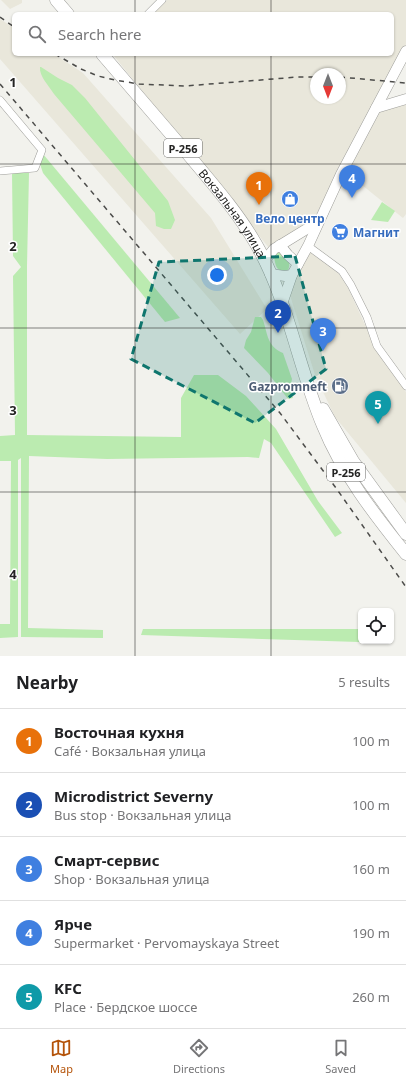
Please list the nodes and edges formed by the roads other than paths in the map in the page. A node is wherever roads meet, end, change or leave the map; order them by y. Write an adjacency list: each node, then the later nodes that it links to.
1 (56, 0): 3 (highway)
2 (162, 0): 4 (street)
3 (66, 12)
4 (150, 12)
5 (406, 52): 9 (main road)
6 (106, 56): 13 (highway, Вокзальная улица / Р-256)
7 (406, 99): 9 (main road)
8 (0, 100): 10 (street)
9 (376, 108): 11 (main road)
10 (0, 171)
11 (318, 222): 12 (main road); 15 (main road)
12 (293, 237): 13 (main road); 14 (main road)
13 (256, 244): 16 (highway, Вокзальная улица / Р-256)
14 (280, 245): 16 (main road); 17 (main road)
15 (308, 246): 17 (main road); 22 (street)
16 (265, 262): 18 (highway, Вокзальная улица / Р-256)
17 (298, 264): 19 (main road)
18 (270, 274): 19 (main road); 20 (highway, Вокзальная улица / Р-256)
19 (292, 275): 20 (main road)
20 (282, 304): 21 (highway, Вокзальная улица / Р-256)
21 (306, 378): 23 (highway, Р-256); 24 (highway, Р-256)
22 (406, 386)
23 (406, 534)
24 (406, 554)

